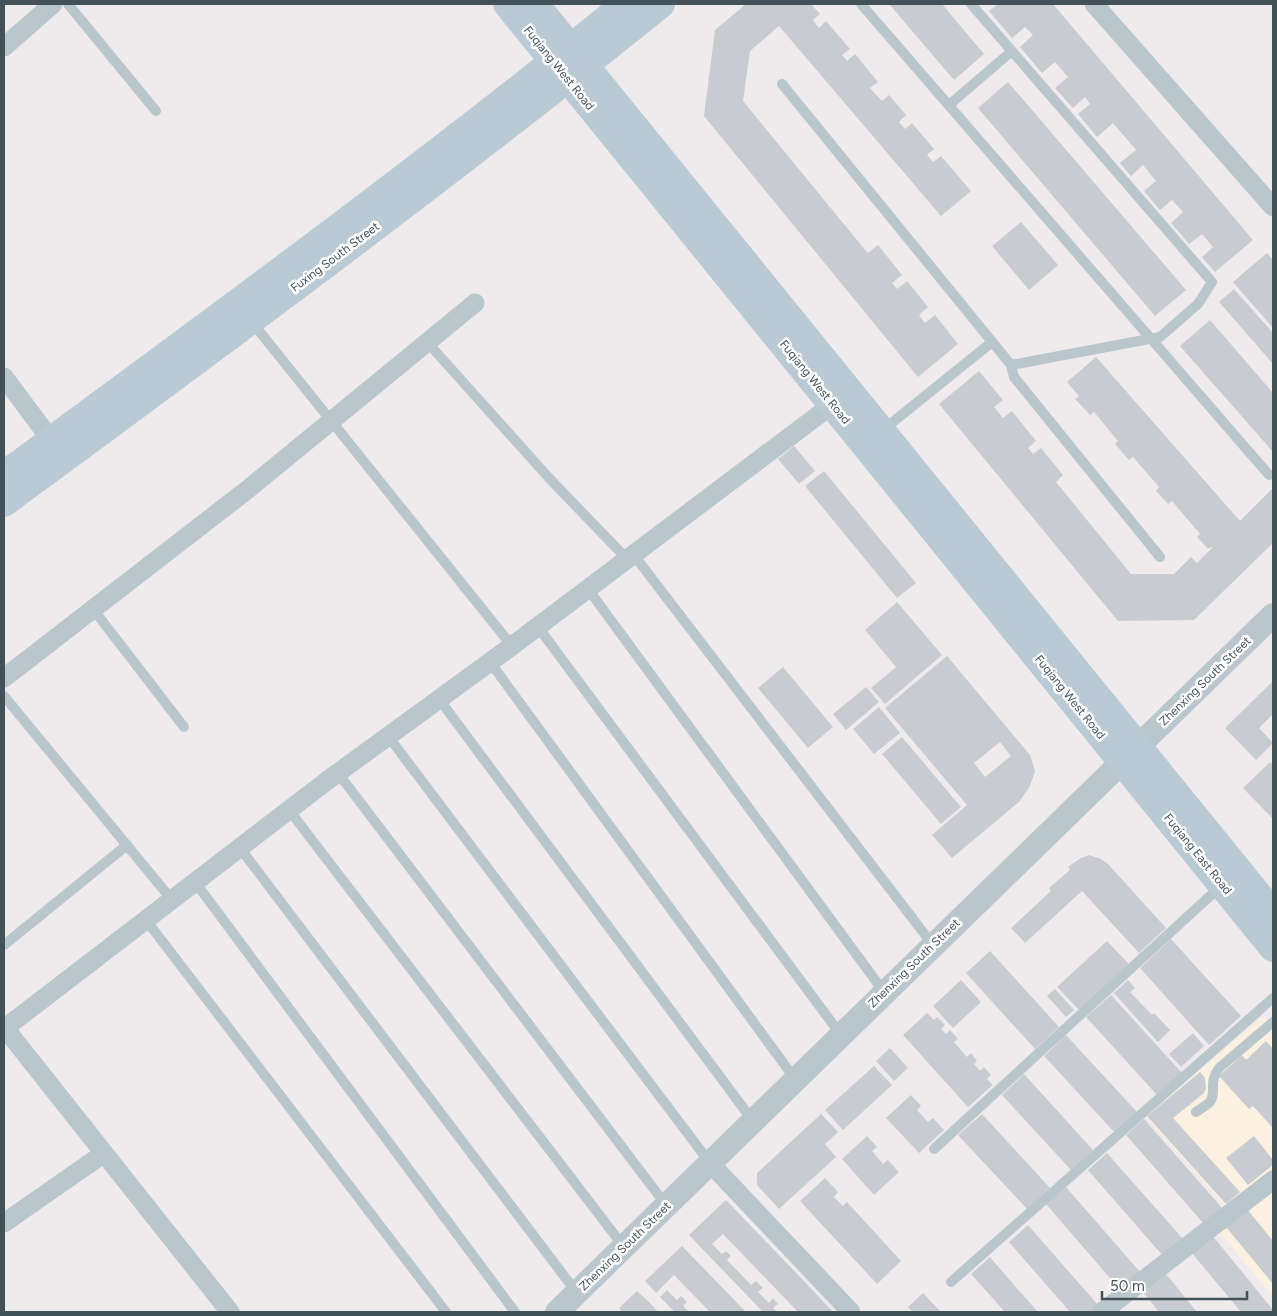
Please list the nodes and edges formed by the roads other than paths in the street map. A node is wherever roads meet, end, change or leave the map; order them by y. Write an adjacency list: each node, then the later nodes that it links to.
1 (53, 4): 10 (street)
2 (68, 4): 15 (lane)
3 (507, 4): 12 (main road, Fuqiang West Road)
4 (535, 4): 12 (main road, Fuqiang West Road)
5 (625, 4): 12 (main road, Fuxing South Street)
6 (660, 4): 12 (main road, Fuxing South Street)
7 (862, 4): 14 (lane)
8 (971, 4): 11 (lane)
9 (1094, 4): 16 (street)
10 (4, 47)
11 (1012, 51): 14 (lane); 19 (lane)
12 (569, 63): 18 (main road, Fuxing South Street); 24 (main road, Fuqiang West Road); 26 (main road, Fuqiang West Road); 27 (main road, Fuxing South Street)
13 (782, 84): 21 (lane)
14 (949, 106): 19 (lane)
15 (156, 111)
16 (1273, 207)
17 (475, 303): 20 (street)
18 (251, 321): 25 (lane); 30 (main road, Fuxing South Street)
19 (1151, 338): 22 (lane); 29 (lane)
20 (428, 342): 25 (street); 31 (lane)
21 (992, 342): 22 (lane); 26 (lane)
22 (1011, 365): 32 (lane)
23 (4, 377): 27 (street)
24 (833, 404): 31 (street); 44 (main road, Fuqiang West Road)
25 (331, 421): 34 (street); 37 (lane)
26 (882, 431): 44 (main road, Fuqiang West Road)
27 (51, 440): 28 (main road, Fuxing South Street)
28 (4, 475)
29 (1269, 475)
30 (4, 502)
31 (630, 557): 33 (street); 55 (lane)
32 (1160, 557)
33 (588, 589): 36 (street); 57 (lane)
34 (93, 609): 39 (street); 42 (lane)
35 (1273, 615): 44 (street, Zhenxing South Street)
36 (538, 627): 37 (street); 61 (lane)
37 (512, 646): 38 (street)
38 (490, 662): 41 (street); 62 (lane)
39 (4, 678)
40 (4, 696): 47 (lane)
41 (439, 699): 43 (street); 64 (lane)
42 (184, 726)
43 (388, 736): 45 (street); 67 (lane)
44 (1130, 754): 50 (main road, Fuqiang East Road); 52 (main road, Fuqiang East Road); 55 (street, Zhenxing South Street)
45 (338, 773): 46 (street); 69 (lane)
46 (289, 810): 48 (street); 71 (lane)
47 (127, 845): 51 (lane); 54 (lane)
48 (240, 848): 49 (street); 73 (lane)
49 (195, 882): 51 (street); 76 (lane)
50 (1222, 885): 56 (main road, Fuqiang East Road); 65 (lane)
51 (172, 900): 53 (street)
52 (1273, 913)
53 (146, 920): 60 (street); 75 (lane)
54 (4, 945)
55 (933, 945): 57 (street, Zhenxing South Street)
56 (1273, 948)
57 (884, 992): 61 (street, Zhenxing South Street)
58 (1273, 998): 72 (lane)
59 (1273, 1022): 63 (lane)
60 (4, 1027): 66 (street)
61 (841, 1035): 62 (street, Zhenxing South Street)
62 (795, 1079): 64 (street, Zhenxing South Street)
63 (1196, 1112)
64 (753, 1121): 67 (street, Zhenxing South Street)
65 (934, 1149)
66 (103, 1154): 70 (street); 74 (street)
67 (710, 1163): 69 (street, Zhenxing South Street); 78 (street)
68 (1273, 1180): 79 (street)
69 (666, 1205): 71 (street, Zhenxing South Street)
70 (4, 1223)
71 (624, 1247): 73 (street, Zhenxing South Street)
72 (951, 1282)
73 (576, 1293): 77 (street, Zhenxing South Street)
74 (230, 1312)
75 (446, 1312)
76 (515, 1312)
77 (557, 1312)
78 (851, 1312)
79 (1102, 1312)

